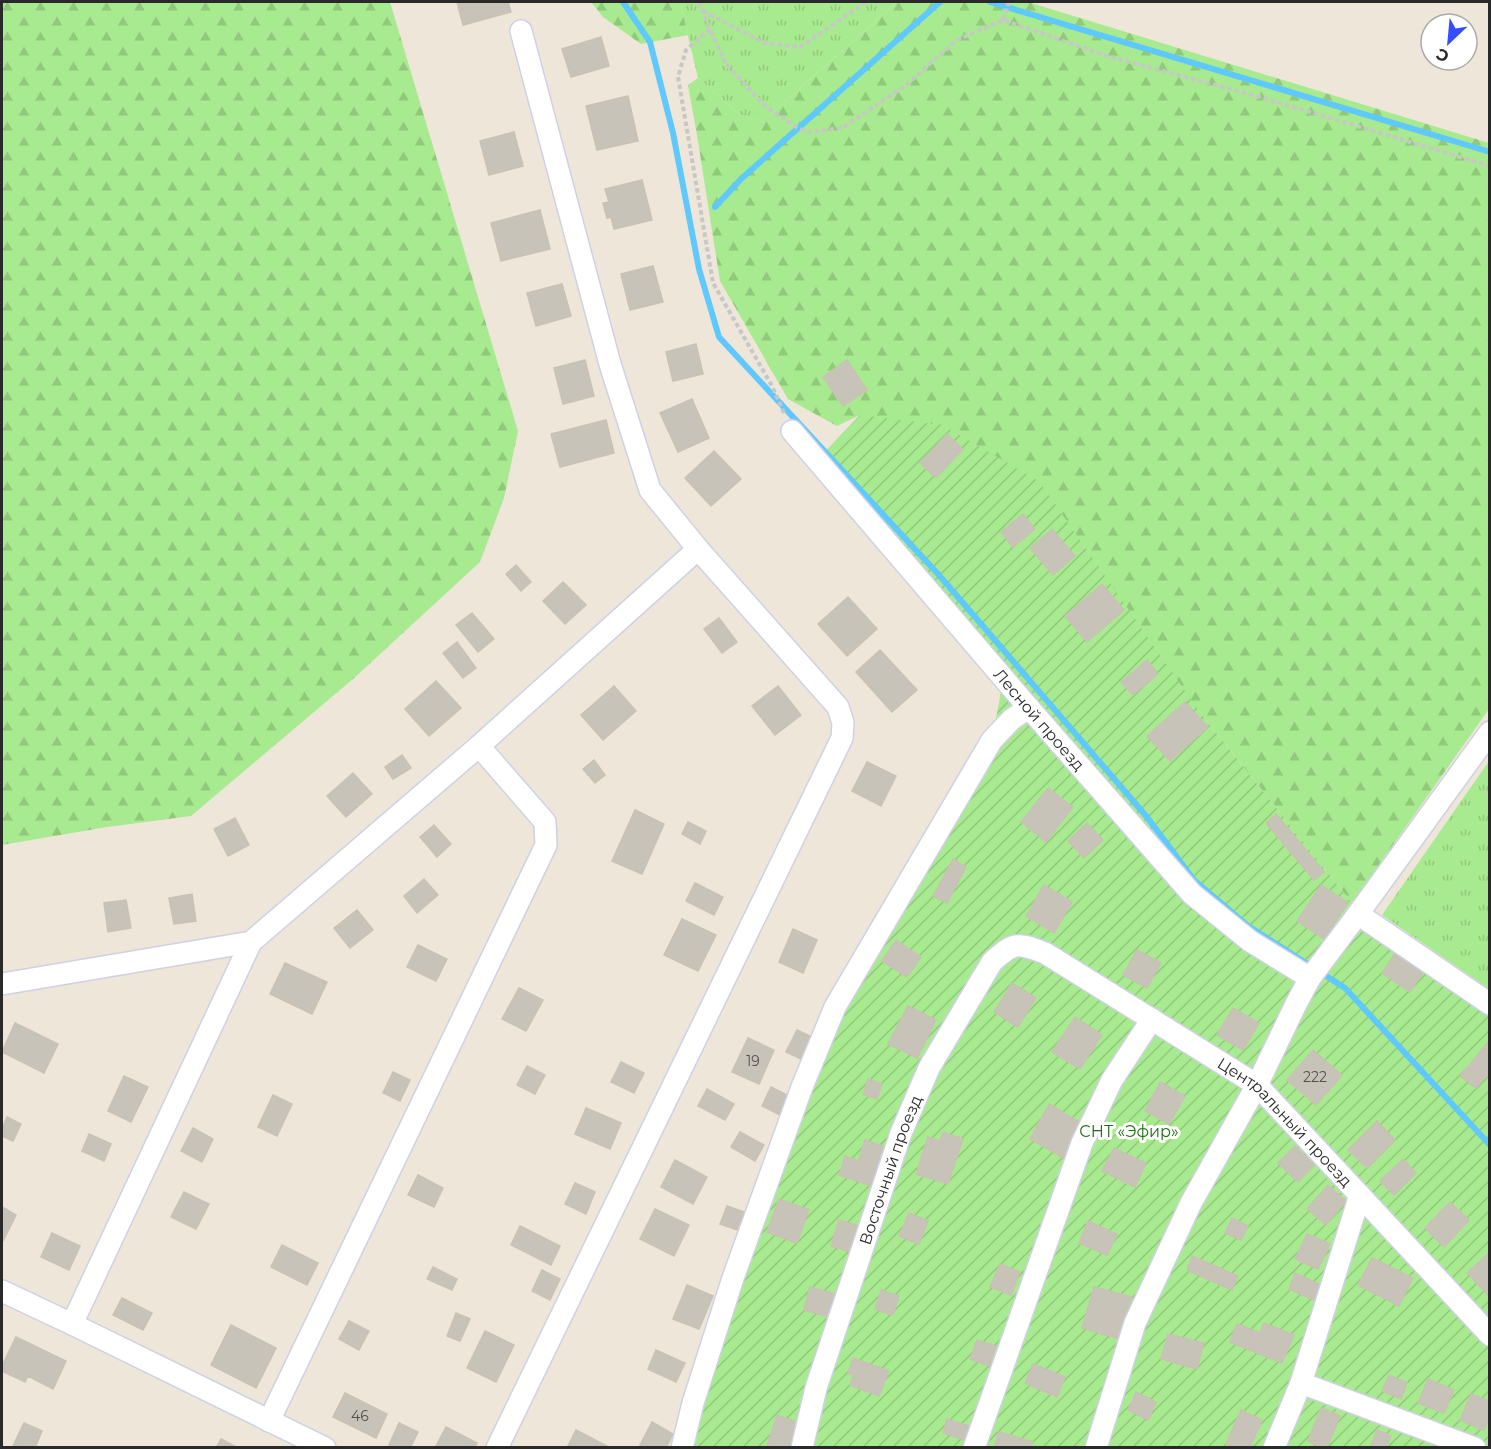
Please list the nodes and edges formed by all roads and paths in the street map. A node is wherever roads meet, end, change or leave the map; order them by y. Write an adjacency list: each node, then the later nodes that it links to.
1 (699, 2): 4 (path)
2 (866, 2): 4 (path)
3 (1009, 2): 5 (path)
4 (704, 11): 6 (path)
5 (1003, 21): 6 (path); 8 (path)
6 (710, 29): 9 (path)
7 (522, 31): 10 (street)
8 (1490, 166)
9 (790, 425): 11 (street, Лесной проезд)
10 (698, 549): 13 (street); 29 (street)
11 (1029, 708): 17 (street, Лесной проезд); 30 (street)
12 (1490, 732): 14 (street)
13 (479, 746): 15 (street); 27 (street)
14 (1359, 914): 17 (street); 19 (street)
15 (251, 942): 18 (street); 24 (street)
16 (1045, 953): 20 (street, Центральный проезд); 31 (street, Восточный проезд)
17 (1310, 978): 21 (street)
18 (2, 984)
19 (1490, 1004)
20 (1152, 1019): 21 (street, Центральный проезд); 32 (street)
21 (1257, 1085): 22 (street, Центральный проезд); 33 (street)
22 (1359, 1195): 25 (street, Центральный проезд); 26 (street)
23 (2, 1291): 24 (street)
24 (72, 1324): 27 (street)
25 (1490, 1335)
26 (1301, 1383): 34 (street); 35 (street)
27 (269, 1420): 28 (street)
28 (325, 1448)
29 (497, 1448)
30 (682, 1448)
31 (802, 1448)
32 (974, 1448)
33 (1096, 1448)
34 (1274, 1448)
35 (1475, 1448)

